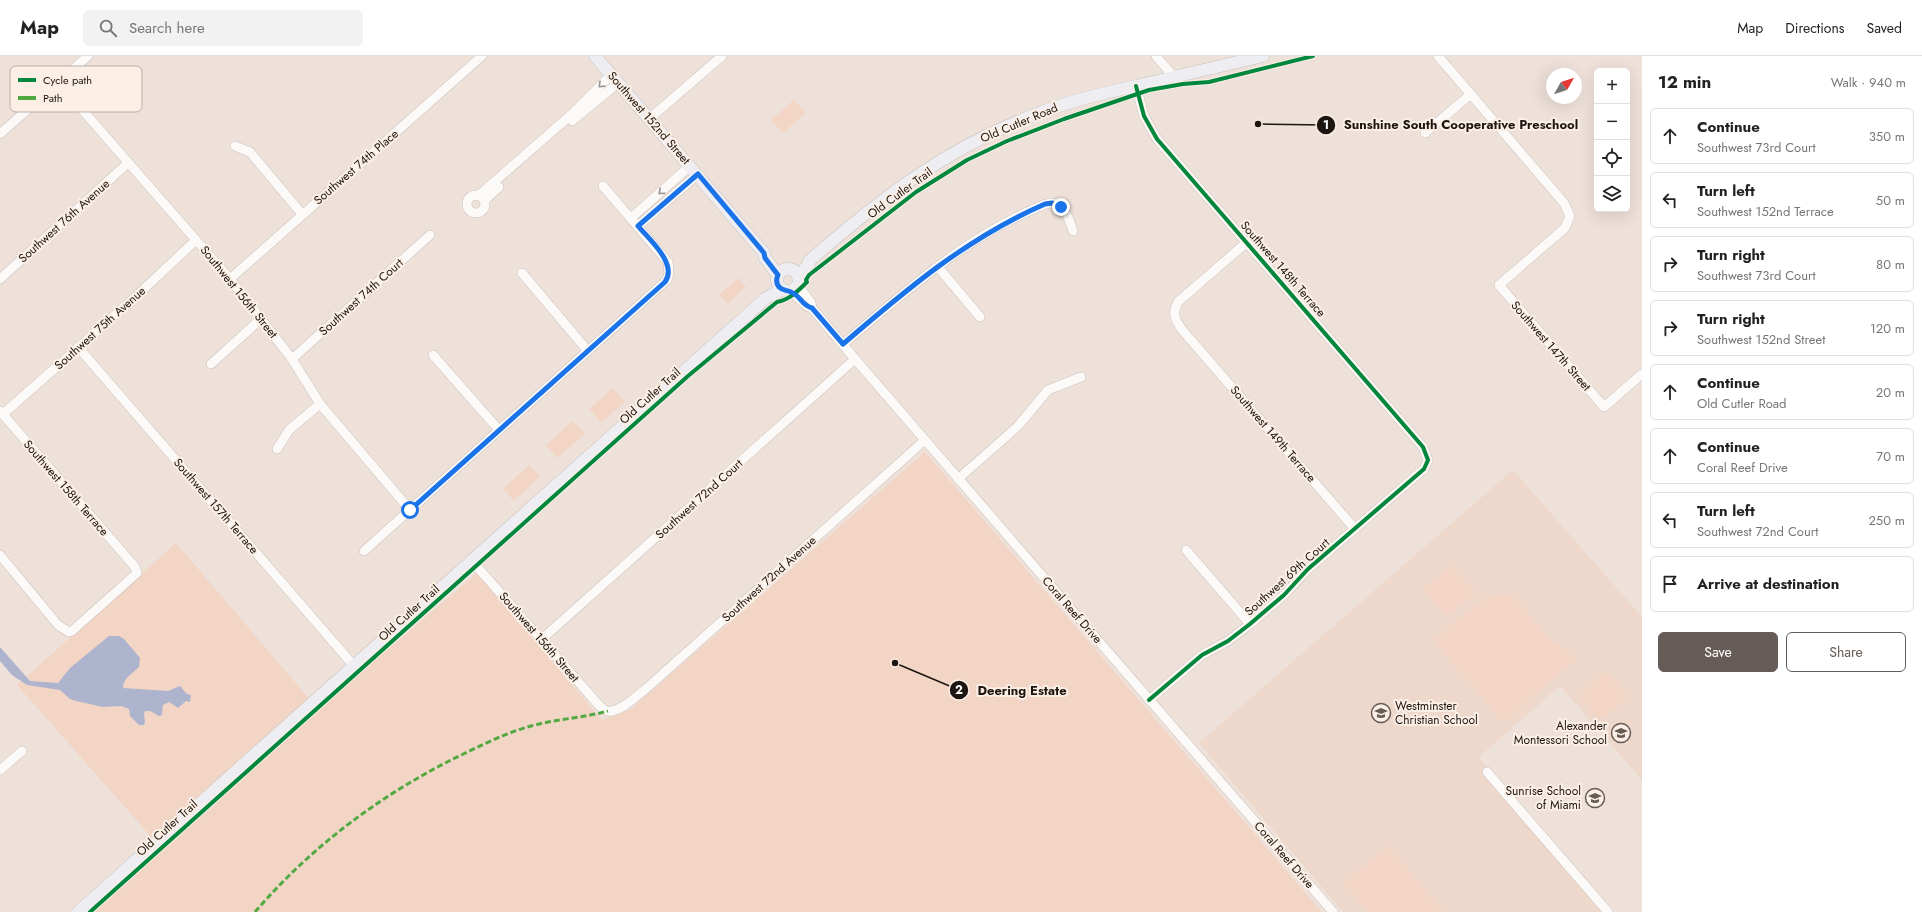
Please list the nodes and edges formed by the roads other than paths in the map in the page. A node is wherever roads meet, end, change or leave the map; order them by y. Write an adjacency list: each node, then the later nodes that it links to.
1 (88, 56): 8 (street)
2 (482, 56): 23 (street, Southwest 74th Place)
3 (595, 56): 10 (main road, Southwest 152nd Street)
4 (722, 56): 15 (street)
5 (1156, 56): 9 (street)
6 (1263, 56): 9 (main road, Old Cutler Road)
7 (1438, 56): 12 (street)
8 (76, 66)
9 (1174, 77): 11 (main road, Old Cutler Road)
10 (615, 79): 15 (main road, Southwest 152nd Street); 22 (street)
11 (1136, 86): 29 (street, Southwest 148th Terrace); 34 (main road, Old Cutler Road)
12 (1471, 94): 17 (street); 44 (street, Southwest 147th Street)
13 (25, 112): 16 (street)
14 (84, 112): 19 (street, Southwest 156th Street)
15 (649, 119): 20 (main road, Southwest 152nd Street)
16 (0, 134)
17 (1425, 134)
18 (235, 146): 23 (street)
19 (128, 163): 28 (street, Southwest 156th Street); 32 (street, Southwest 76th Avenue)
20 (694, 170): 24 (street, one-way to 24); 25 (street); 34 (main road, Southwest 152nd Street)
21 (603, 186): 24 (street)
22 (481, 198)
23 (302, 214): 33 (street, Southwest 74th Place)
24 (631, 218): 25 (street)
25 (638, 226): 39 (street)
26 (1073, 231): 30 (street)
27 (430, 235): 41 (street, Southwest 74th Court)
28 (196, 240): 33 (street, Southwest 156th Street); 38 (street, Southwest 75th Avenue)
29 (1246, 243): 51 (street, Southwest 148th Terrace); 54 (street, Southwest 149th Terrace)
30 (938, 267): 35 (street); 37 (street)
31 (522, 274): 39 (street)
32 (0, 279)
33 (230, 279): 36 (street, Southwest 156th Street)
34 (787, 279): 37 (street, Coral Reef Drive); 58 (main road, Old Cutler Road)
35 (980, 317)
36 (262, 318): 41 (street, Southwest 156th Street); 43 (street)
37 (843, 344): 42 (street, Coral Reef Drive)
38 (78, 347): 47 (street, Southwest 75th Avenue); 61 (street, Southwest 157th Terrace)
39 (587, 350): 48 (street)
40 (433, 355): 48 (street)
41 (292, 359): 46 (street, Southwest 156th Street)
42 (856, 359): 49 (street, Coral Reef Drive); 60 (street, Southwest 72nd Court)
43 (212, 364)
44 (1642, 374)
45 (1081, 377): 52 (street)
46 (320, 404): 50 (street); 53 (street, Southwest 156th Street)
47 (1, 412): 57 (street, Southwest 158th Terrace)
48 (499, 430): 53 (street)
49 (925, 440): 52 (street, Coral Reef Drive); 63 (street, Southwest 72nd Avenue)
50 (278, 448)
51 (1428, 458): 54 (street, Southwest 69th Court)
52 (958, 479): 62 (street, Coral Reef Drive)
53 (410, 510): 56 (street)
54 (1355, 529): 59 (street, Southwest 69th Court)
55 (1186, 550): 59 (street)
56 (364, 551)
57 (0, 555)
58 (472, 561): 60 (street, Southwest 156th Street); 61 (main road, Old Cutler Road)
59 (1250, 624): 62 (street, Southwest 69th Court)
60 (542, 640): 63 (street, Southwest 156th Street)
61 (354, 666): 67 (main road, Old Cutler Road)
62 (1149, 700): 68 (street, Coral Reef Drive)
63 (608, 711)
64 (22, 751): 65 (street)
65 (0, 770)
66 (1487, 772): 69 (street)
67 (78, 912)
68 (1332, 912)
69 (1608, 912)

